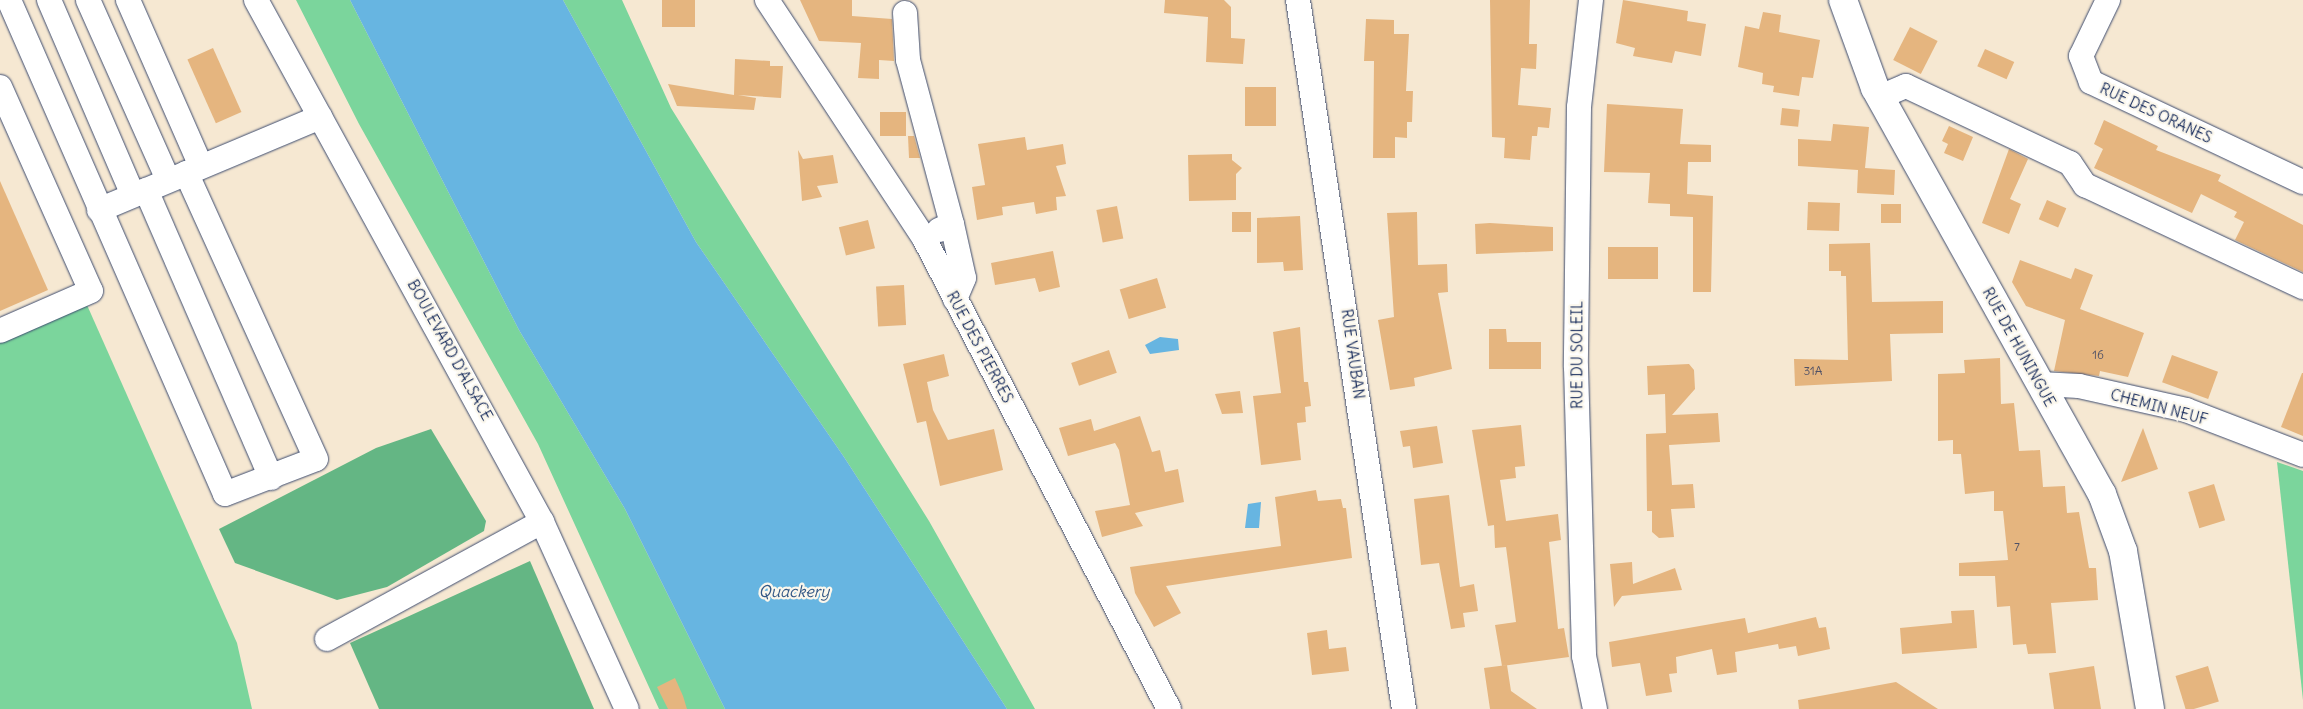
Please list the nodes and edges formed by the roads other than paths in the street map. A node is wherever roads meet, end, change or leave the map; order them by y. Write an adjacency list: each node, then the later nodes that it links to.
1 (9, 0): 18 (street)
2 (49, 0): 17 (street)
3 (88, 0): 15 (street)
4 (128, 0): 15 (street)
5 (256, 0): 14 (street, BOULEVARD D'ALSACE)
6 (767, 0): 20 (street, RUE DES PIERRES)
7 (1298, 0): 31 (street, RUE VAUBAN)
8 (1591, 0): 32 (street, RUE DU SOLEIL)
9 (1843, 0): 13 (main road, RUE DE HUNINGUE)
10 (2108, 0): 16 (street, RUE DES ORANES)
11 (905, 13): 19 (street)
12 (0, 87): 23 (street)
13 (1880, 97): 21 (street); 24 (main road, RUE DE HUNINGUE)
14 (320, 117): 15 (street); 27 (street, BOULEVARD D'ALSACE)
15 (185, 173): 17 (street); 26 (street)
16 (2303, 182)
17 (140, 192): 18 (street); 26 (street)
18 (99, 210): 26 (street)
19 (952, 224): 20 (street); 22 (street)
20 (924, 238): 22 (street, RUE DES PIERRES)
21 (2303, 287)
22 (955, 299): 30 (street, RUE DES PIERRES)
23 (0, 331)
24 (2040, 384): 25 (street, CHEMIN NEUF); 33 (main road, RUE DE HUNINGUE)
25 (2303, 456)
26 (271, 478)
27 (542, 522): 28 (street); 29 (street, BOULEVARD D'ALSACE)
28 (327, 639)
29 (627, 709)
30 (1169, 709)
31 (1404, 709)
32 (1595, 709)
33 (2150, 709)

